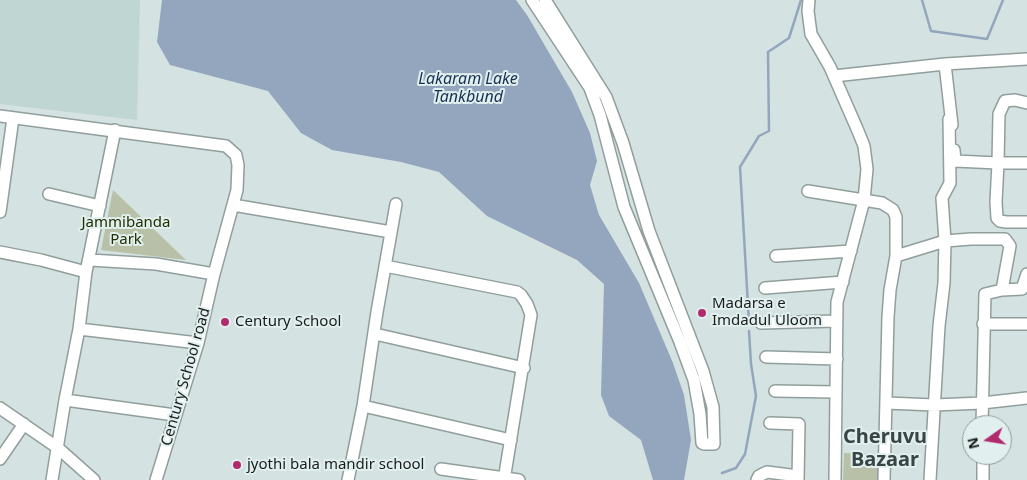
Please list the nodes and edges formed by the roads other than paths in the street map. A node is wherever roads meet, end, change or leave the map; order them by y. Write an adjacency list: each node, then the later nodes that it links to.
1 (532, 0): 2 (street)
2 (545, 0)
3 (809, 5): 6 (street)
4 (1027, 59): 5 (street)
5 (945, 64): 6 (street); 12 (street)
6 (834, 76): 16 (street)
7 (1027, 103): 12 (street)
8 (0, 116): 9 (street, Century School road)
9 (12, 118): 11 (street, Century School road); 20 (street)
10 (949, 119): 23 (street)
11 (115, 130): 18 (street, Century School road); 19 (street)
12 (998, 163): 13 (street); 21 (street)
13 (1027, 163)
14 (808, 192): 16 (street)
15 (49, 194): 19 (street)
16 (864, 200): 24 (street); 27 (street)
17 (396, 204): 22 (street)
18 (233, 205): 22 (street); 31 (street, Century School road)
19 (100, 206): 28 (street)
20 (0, 212)
21 (1027, 222)
22 (391, 232): 29 (street)
23 (945, 241): 27 (street); 35 (street); 52 (street)
24 (851, 251): 26 (street); 33 (street)
25 (0, 252): 30 (street)
26 (776, 256)
27 (896, 256): 50 (street)
28 (90, 260): 30 (street); 31 (street)
29 (385, 266): 41 (street); 45 (street)
30 (86, 272): 40 (street)
31 (214, 274): 42 (street, Century School road)
32 (1027, 274): 35 (street)
33 (843, 282): 34 (street); 36 (street)
34 (765, 288)
35 (1002, 290): 38 (street)
36 (836, 321): 37 (street); 44 (street)
37 (761, 323)
38 (983, 324): 39 (street); 51 (street)
39 (1027, 324)
40 (79, 330): 42 (street); 49 (street)
41 (375, 334): 45 (street); 53 (street)
42 (198, 343): 55 (street, Century School road)
43 (766, 357): 44 (street)
44 (837, 359): 47 (street)
45 (524, 368): 59 (street)
46 (775, 391): 47 (street)
47 (836, 392): 72 (street)
48 (1027, 398): 51 (street)
49 (65, 400): 55 (street); 60 (street)
50 (887, 403): 52 (street); 73 (street)
51 (982, 403): 52 (street); 56 (street)
52 (934, 405): 74 (street)
53 (363, 406): 59 (street); 69 (street)
54 (0, 408): 58 (street)
55 (175, 415): 68 (street, Century School road)
56 (982, 415)
57 (770, 423): 64 (street)
58 (24, 424): 60 (street); 61 (street)
59 (510, 440): 65 (street)
60 (58, 448): 66 (street); 67 (street)
61 (0, 459)
62 (983, 465): 75 (street)
63 (441, 469): 65 (street)
64 (798, 478): 71 (street)
65 (505, 479): 70 (street)
66 (52, 480)
67 (94, 480)
68 (156, 480)
69 (348, 480)
70 (519, 480)
71 (758, 480)
72 (835, 480)
73 (884, 480)
74 (930, 480)
75 (983, 480)

